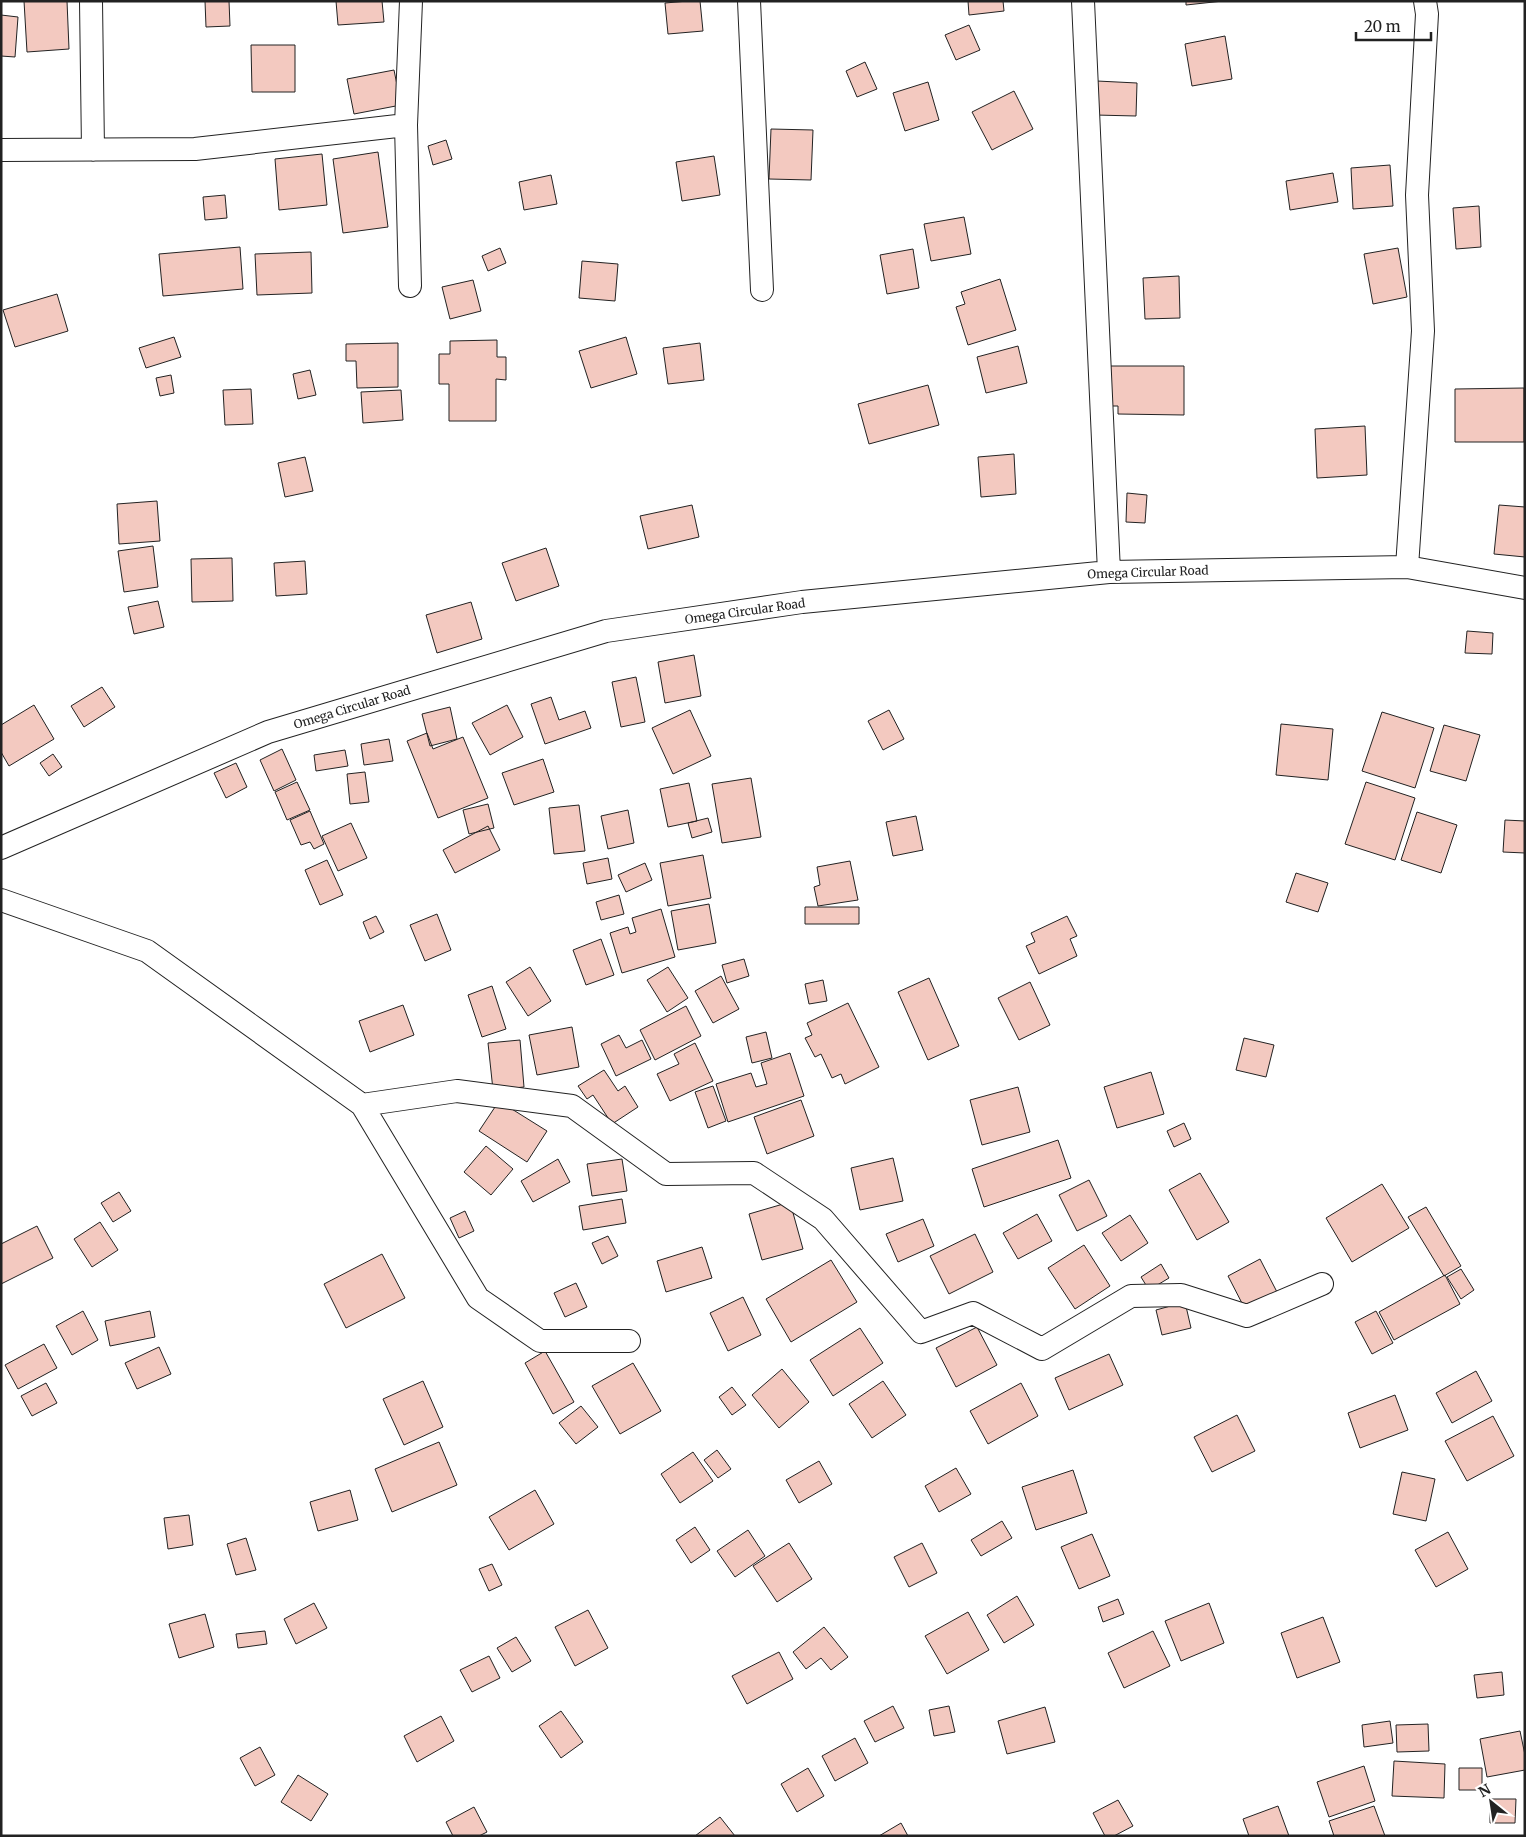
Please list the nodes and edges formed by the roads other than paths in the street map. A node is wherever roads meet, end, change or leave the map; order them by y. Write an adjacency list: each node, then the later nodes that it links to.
1 (91, 1): 8 (street)
2 (410, 1): 6 (street)
3 (750, 1): 10 (street)
4 (1083, 1): 12 (street)
5 (1425, 1): 11 (street)
6 (406, 125): 8 (street); 9 (street)
7 (1, 150): 8 (street)
8 (92, 150)
9 (410, 286)
10 (762, 290)
11 (1407, 567): 12 (street, Omega Circular Road); 13 (street, Omega Circular Road)
12 (1109, 572): 14 (street, Omega Circular Road)
13 (1525, 588)
14 (1, 848)
15 (1, 900): 16 (street)
16 (362, 1105): 17 (street); 18 (street)
17 (1322, 1284)
18 (629, 1341)

